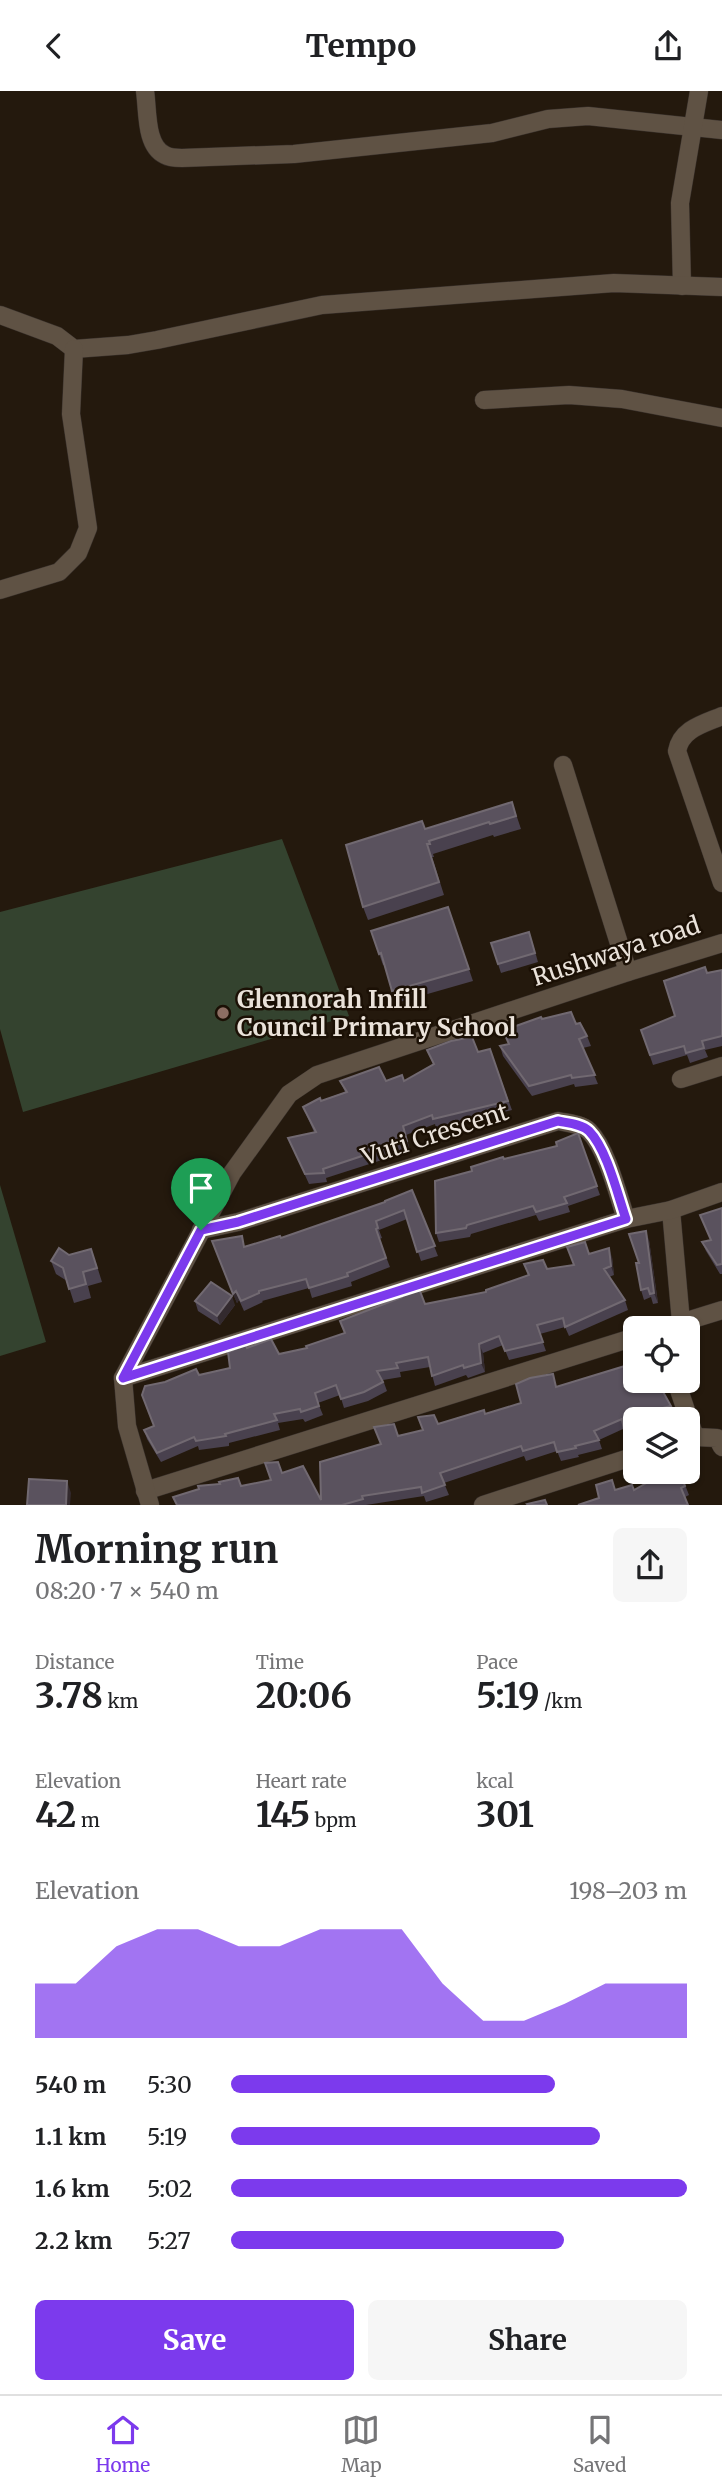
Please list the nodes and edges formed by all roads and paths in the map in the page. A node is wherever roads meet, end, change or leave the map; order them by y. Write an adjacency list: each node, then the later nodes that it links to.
1 (145, 91): 3 (street)
2 (699, 91): 3 (street)
3 (694, 127): 4 (street); 5 (street)
4 (722, 130)
5 (682, 286): 6 (street); 8 (street)
6 (722, 287)
7 (0, 315): 8 (street)
8 (74, 349): 11 (street)
9 (484, 400): 10 (street)
10 (722, 418)
11 (0, 590)
12 (722, 716): 14 (street)
13 (563, 765): 16 (street)
14 (722, 883)
15 (722, 943): 16 (street, Rushwaya road)
16 (628, 972): 22 (street, Rushwaya road)
17 (722, 1066): 18 (street)
18 (681, 1079)
19 (722, 1192): 20 (street)
20 (671, 1210): 21 (street); 24 (street)
21 (626, 1219): 22 (street, Vuti Crescent); 27 (street)
22 (201, 1230): 27 (street, Rushwaya road)
23 (722, 1310): 25 (street)
24 (673, 1316)
25 (700, 1317)
26 (623, 1341): 31 (street)
27 (123, 1378): 31 (street)
28 (700, 1439): 29 (street)
29 (720, 1441)
30 (623, 1460): 32 (street)
31 (147, 1498)
32 (483, 1505)

